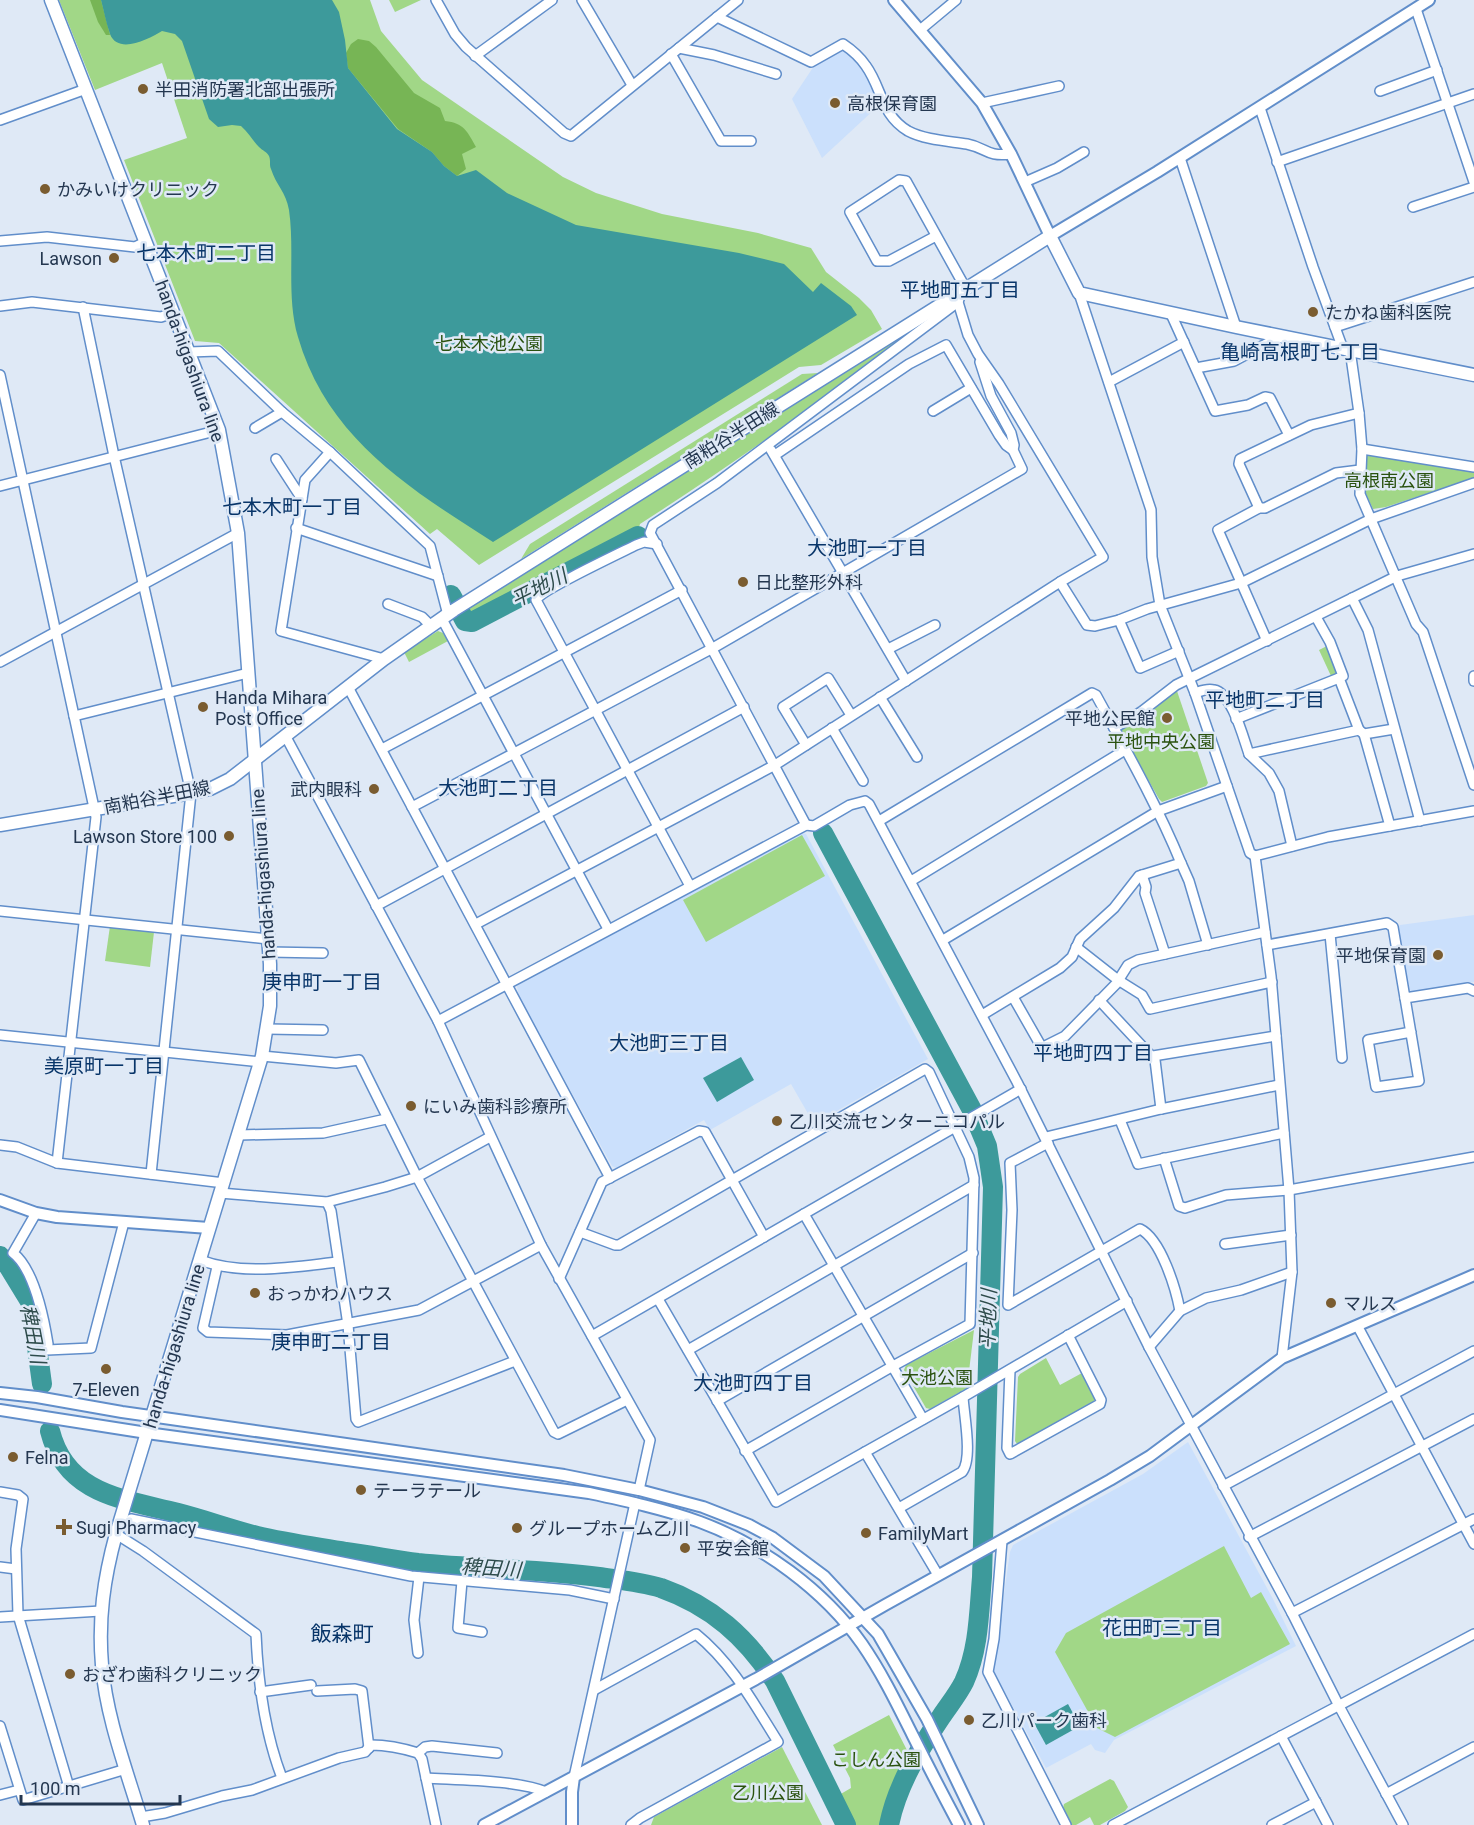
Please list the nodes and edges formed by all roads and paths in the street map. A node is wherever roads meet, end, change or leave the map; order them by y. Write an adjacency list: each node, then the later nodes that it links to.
1 (51, 0): 19 (main road, handa-higashiura line)
2 (436, 0): 14 (street)
3 (552, 0): 14 (street)
4 (582, 0): 17 (street)
5 (738, 0): 9 (street)
6 (894, 0): 12 (street)
7 (956, 0): 12 (street)
8 (1429, 0): 10 (street)
9 (727, 4): 11 (street)
10 (1416, 9): 15 (street); 24 (street)
11 (717, 17): 13 (street); 28 (street)
12 (920, 30): 22 (street)
13 (675, 51): 16 (street); 17 (street); 26 (street)
14 (475, 56): 17 (street)
15 (1437, 70): 20 (street); 23 (street)
16 (776, 74)
17 (632, 85)
18 (1059, 86): 22 (street)
19 (86, 89): 25 (street); 38 (main road, handa-higashiura line)
20 (1380, 91)
21 (1474, 94): 23 (street)
22 (982, 103): 28 (street)
23 (1448, 103): 30 (street); 32 (street)
24 (1260, 108): 29 (street); 30 (street)
25 (0, 120)
26 (751, 141)
27 (1084, 152): 31 (street)
28 (1011, 154): 31 (street)
29 (1180, 158): 36 (street); 46 (street)
30 (1277, 162): 47 (street)
31 (1025, 182): 36 (street)
32 (1474, 182)
33 (1474, 187): 34 (street)
34 (1413, 207)
35 (936, 236): 35 (street); 41 (street)
36 (1050, 236): 40 (main road); 41 (main road, 南粕谷半田線)
37 (0, 241): 38 (street)
38 (145, 242): 44 (main road, handa-higashiura line)
39 (1474, 282): 47 (street)
40 (1079, 293): 45 (main road); 56 (street)
41 (962, 295): 52 (street); 64 (street); 93 (main road, 南粕谷半田線)
42 (0, 306): 43 (street)
43 (83, 307): 44 (street); 69 (street)
44 (173, 313): 51 (main road, handa-higashiura line)
45 (1171, 314): 46 (main road); 49 (street)
46 (1236, 327): 48 (main road)
47 (1335, 327): 50 (street)
48 (1281, 336): 50 (main road); 53 (street)
49 (1184, 342): 53 (street); 56 (street)
50 (1347, 350): 55 (main road); 60 (street)
51 (189, 352): 59 (street); 62 (main road, handa-higashiura line)
52 (978, 354): 66 (street); 86 (street)
53 (1196, 368): 63 (street)
54 (0, 375): 73 (street)
55 (1474, 375)
56 (1109, 382): 92 (street)
57 (971, 388): 58 (street); 66 (street); 68 (street)
58 (933, 411)
59 (282, 412): 61 (street); 67 (street)
60 (1359, 413): 63 (street); 65 (street)
61 (255, 428)
62 (219, 430): 69 (street); 80 (main road, handa-higashiura line)
63 (1289, 435): 77 (street)
64 (768, 445): 68 (street); 81 (street)
65 (1362, 449): 71 (street); 72 (street)
66 (1013, 450): 83 (street)
67 (330, 453): 76 (street); 84 (street)
68 (775, 455): 83 (street)
69 (114, 456): 73 (street); 87 (street)
70 (276, 459): 76 (street)
71 (1474, 467)
72 (1360, 470): 77 (street); 78 (street)
73 (24, 480): 75 (street); 98 (street)
74 (1474, 483): 78 (street)
75 (0, 486)
76 (302, 499): 79 (street)
77 (1259, 508): 88 (street)
78 (1371, 519): 85 (street); 88 (street)
79 (296, 528): 84 (street); 104 (street)
80 (238, 533): 87 (street); 106 (main road, handa-higashiura line)
81 (657, 544): 89 (street); 102 (street)
82 (1474, 554): 85 (street)
83 (842, 573): 100 (street); 101 (street)
84 (438, 576): 93 (street)
85 (1397, 576): 90 (street); 135 (street)
86 (1060, 582): 95 (street); 109 (street)
87 (144, 583): 98 (street); 111 (street)
88 (1241, 583): 92 (street); 99 (street)
89 (682, 590): 100 (street); 102 (street)
90 (1352, 598): 94 (street); 122 (street)
91 (388, 604): 97 (street)
92 (1160, 605): 95 (street); 103 (street)
93 (452, 612): 97 (main road, 南粕谷半田線); 113 (street)
94 (1316, 616): 99 (street); 107 (street)
95 (1119, 621): 103 (street)
96 (935, 625): 101 (street)
97 (431, 627): 104 (main road, 南粕谷半田線)
98 (57, 630): 105 (street); 118 (street)
99 (1267, 641): 108 (street)
100 (713, 648): 115 (street); 116 (street)
101 (888, 649): 109 (street)
102 (565, 651): 113 (street); 116 (street)
103 (1179, 651): 108 (street)
104 (384, 659): 110 (main road, 南粕谷半田線)
105 (0, 662)
106 (248, 673): 111 (street); 131 (main road, handa-higashiura line)
107 (1339, 678): 119 (street); 123 (street)
108 (1190, 679): 112 (street); 121 (street)
109 (906, 681): 114 (street)
110 (348, 687): 124 (main road, 南粕谷半田線); 126 (street)
111 (169, 692): 118 (street); 137 (street)
112 (1195, 693): 119 (street); 136 (street)
113 (483, 694): 126 (street); 128 (street)
114 (880, 697): 117 (street); 130 (street)
115 (744, 707): 132 (street); 133 (street)
116 (596, 710): 128 (street); 133 (street)
117 (851, 715): 120 (street); 125 (street)
118 (74, 716): 139 (street)
119 (1236, 719): 129 (street)
120 (832, 728): 125 (street); 134 (street)
121 (1114, 728): 127 (street); 143 (street)
122 (1394, 729): 123 (street); 144 (street)
123 (1362, 732): 129 (street); 147 (street)
124 (286, 736): 131 (main road, 南粕谷半田線); 157 (street)
125 (806, 745): 132 (street)
126 (382, 749): 138 (street)
127 (1125, 750): 140 (street); 155 (street)
128 (514, 753): 138 (street); 142 (street)
129 (1250, 754): 149 (street)
130 (917, 757)
131 (255, 760): 137 (main road, 南粕谷半田線); 166 (main road, handa-higashiura line)
132 (775, 765): 146 (street); 148 (street)
133 (627, 769): 142 (street); 148 (street)
134 (863, 781)
135 (1474, 785)
136 (1227, 786): 140 (street); 150 (street)
137 (191, 793): 139 (main road, 南粕谷半田線); 162 (street)
138 (412, 807): 152 (street)
139 (94, 809): 145 (main road, 南粕谷半田線); 159 (street)
140 (1158, 811): 151 (street); 165 (street)
141 (1474, 811): 144 (street)
142 (546, 814): 152 (street); 153 (street)
143 (879, 821): 146 (street); 155 (street)
144 (1420, 821): 147 (street)
145 (0, 825)
146 (806, 825): 156 (street)
147 (1390, 826): 149 (street)
148 (657, 828): 153 (street); 156 (street)
149 (1292, 846): 150 (street)
150 (1256, 856): 163 (street)
151 (1181, 863): 154 (street); 167 (street)
152 (446, 868): 157 (street); 160 (street)
153 (577, 870): 160 (street); 161 (street)
154 (1142, 875): 169 (street); 171 (street)
155 (911, 881): 165 (street)
156 (690, 886): 161 (street)
157 (376, 906): 180 (street)
158 (0, 911): 159 (street)
159 (84, 919): 162 (street); 186 (street)
160 (476, 924): 174 (street)
161 (608, 929): 174 (street)
162 (176, 930): 166 (street); 187 (street)
163 (1266, 932): 167 (street); 168 (street)
164 (1330, 933): 168 (street); 177 (street); 189 (street)
165 (943, 940): 179 (street)
166 (268, 945): 170 (street); 181 (main road, handa-higashiura line)
167 (1208, 945): 171 (street)
168 (1267, 945): 173 (street)
169 (1076, 947): 172 (street); 176 (street)
170 (322, 953)
171 (1165, 954): 172 (street)
172 (1118, 980): 173 (street); 178 (street)
173 (1272, 982): 185 (street)
174 (508, 984): 180 (street); 207 (street)
175 (1474, 992): 177 (street)
176 (1013, 997): 178 (street); 179 (street)
177 (1406, 998): 183 (street)
178 (1099, 1000): 188 (street)
179 (982, 1015): 192 (street)
180 (438, 1021): 199 (street)
181 (267, 1029): 182 (street); 190 (main road, handa-higashiura line)
182 (323, 1030)
183 (1411, 1032): 183 (street)
184 (0, 1035): 186 (street)
185 (1276, 1036): 188 (street); 191 (street)
186 (70, 1042): 187 (street); 204 (street)
187 (163, 1052): 190 (street); 205 (street)
188 (1153, 1056): 193 (street)
189 (1342, 1058)
190 (261, 1059): 194 (street); 198 (main road, handa-higashiura line)
191 (1279, 1085): 193 (street); 197 (street)
192 (1021, 1089): 196 (street); 200 (street)
193 (1161, 1109): 195 (street)
194 (386, 1119): 198 (street); 206 (street)
195 (1120, 1120): 200 (street); 203 (street)
196 (958, 1125): 208 (street); 209 (street); 215 (street)
197 (1284, 1133): 203 (street); 211 (street)
198 (239, 1135): 210 (main road, handa-higashiura line)
199 (490, 1137): 206 (street); 222 (street)
200 (1047, 1140): 223 (street); 223 (street)
201 (0, 1145): 204 (street)
202 (1474, 1157): 211 (street)
203 (1164, 1158): 211 (street)
204 (57, 1163): 205 (street)
205 (151, 1174): 210 (street)
206 (417, 1177): 213 (street); 232 (street)
207 (610, 1178): 208 (street); 218 (street)
208 (731, 1180): 218 (street); 220 (street)
209 (974, 1185): 224 (street); 227 (street)
210 (222, 1188): 213 (street); 217 (main road, handa-higashiura line)
211 (1289, 1190): 219 (street)
212 (0, 1200): 214 (street)
213 (327, 1202): 226 (street)
214 (36, 1213): 216 (street); 216 (street)
215 (804, 1215): 220 (street); 227 (street)
216 (124, 1222): 217 (street)
217 (209, 1228): 225 (main road, handa-higashiura line)
218 (580, 1232): 231 (street)
219 (1291, 1235): 221 (street); 229 (street)
220 (765, 1237): 233 (street)
221 (1225, 1244)
222 (541, 1245): 231 (street); 232 (street)
223 (1102, 1251): 234 (street); 235 (street)
224 (973, 1253): 236 (street); 246 (street)
225 (200, 1260): 228 (street); 254 (main road, handa-higashiura line)
226 (338, 1262): 228 (street); 237 (street)
227 (835, 1266): 236 (street); 242 (street)
228 (217, 1267): 237 (street)
229 (1292, 1272): 235 (street); 244 (street)
230 (1474, 1275): 238 (street)
231 (560, 1278): 240 (street)
232 (474, 1281): 237 (street); 245 (street)
233 (658, 1299): 240 (street); 242 (street)
234 (1127, 1301): 239 (street); 241 (street)
235 (1180, 1311): 241 (street)
236 (864, 1315): 246 (street); 252 (street)
237 (348, 1324): 245 (street)
238 (1358, 1327): 244 (street); 249 (street)
239 (1068, 1335): 247 (street); 247 (street)
240 (592, 1336): 251 (street)
241 (1149, 1347): 257 (street)
242 (688, 1350): 252 (street)
243 (1474, 1352): 249 (street)
244 (1282, 1358): 257 (street)
245 (514, 1361): 251 (street)
246 (893, 1366): 255 (street); 260 (street)
247 (1010, 1370): 250 (street)
248 (0, 1393): 254 (street)
249 (1395, 1394): 259 (street); 262 (street)
250 (963, 1397): 255 (street); 266 (street)
251 (627, 1400): 263 (street)
252 (717, 1401): 260 (street)
253 (0, 1410): 258 (street)
254 (153, 1415): 258 (main road, handa-higashiura line); 263 (street)
255 (923, 1419): 261 (street)
256 (1474, 1419): 259 (street)
257 (1191, 1426): 262 (street); 272 (street)
258 (147, 1433): 265 (street); 267 (main road, handa-higashiura line)
259 (1422, 1446): 269 (street); 271 (street)
260 (745, 1451): 261 (street)
261 (865, 1452): 266 (street)
262 (1223, 1486): 271 (street)
263 (639, 1490): 284 (street)
264 (0, 1492): 275 (street)
265 (635, 1503): 279 (street); 285 (street)
266 (899, 1509): 276 (street)
267 (126, 1518): 270 (main road, handa-higashiura line); 277 (street)
268 (1474, 1519): 269 (street)
269 (1464, 1524): 273 (street); 281 (street)
270 (116, 1534): 280 (main road, handa-higashiura line); 291 (street)
271 (1250, 1537): 281 (street)
272 (1002, 1541): 276 (street); 317 (street)
273 (1474, 1544)
274 (0, 1567): 275 (street)
275 (16, 1569): 282 (street)
276 (938, 1575): 284 (street)
277 (419, 1577): 278 (street); 288 (street)
278 (462, 1581): 279 (street); 286 (street)
279 (615, 1597): 290 (street)
280 (101, 1611): 282 (street); 299 (main road, handa-higashiura line)
281 (1292, 1613): 292 (street)
282 (18, 1615): 283 (street); 303 (street)
283 (0, 1617)
284 (863, 1617): 285 (street); 316 (street)
285 (848, 1626): 289 (street); 315 (street)
286 (482, 1632)
287 (1474, 1634): 292 (street)
288 (418, 1653)
289 (742, 1686): 290 (street); 300 (street); 310 (street)
290 (594, 1690): 300 (street)
291 (261, 1692): 296 (street); 301 (street)
292 (1339, 1706): 294 (street); 306 (street)
293 (0, 1726): 304 (street)
294 (1281, 1736): 308 (street); 318 (street)
295 (1474, 1747): 306 (street)
296 (369, 1748): 297 (street); 301 (street)
297 (418, 1753): 298 (street); 302 (street)
298 (497, 1753)
299 (126, 1769): 303 (street); 309 (main road, handa-higashiura line)
300 (574, 1777): 305 (street); 313 (street)
301 (282, 1778): 309 (street)
302 (426, 1778): 305 (street); 311 (street)
303 (69, 1787): 304 (street)
304 (19, 1790): 307 (street)
305 (546, 1792): 312 (street)
306 (1386, 1794): 321 (street)
307 (0, 1795)
308 (1316, 1802): 319 (street); 320 (street)
309 (140, 1822)
310 (641, 1822): 314 (street)
311 (436, 1825)
312 (484, 1825)
313 (572, 1825)
314 (631, 1825)
315 (959, 1825)
316 (978, 1825)
317 (1066, 1825)
318 (1113, 1825)
319 (1272, 1825)
320 (1329, 1825)
321 (1403, 1825)

